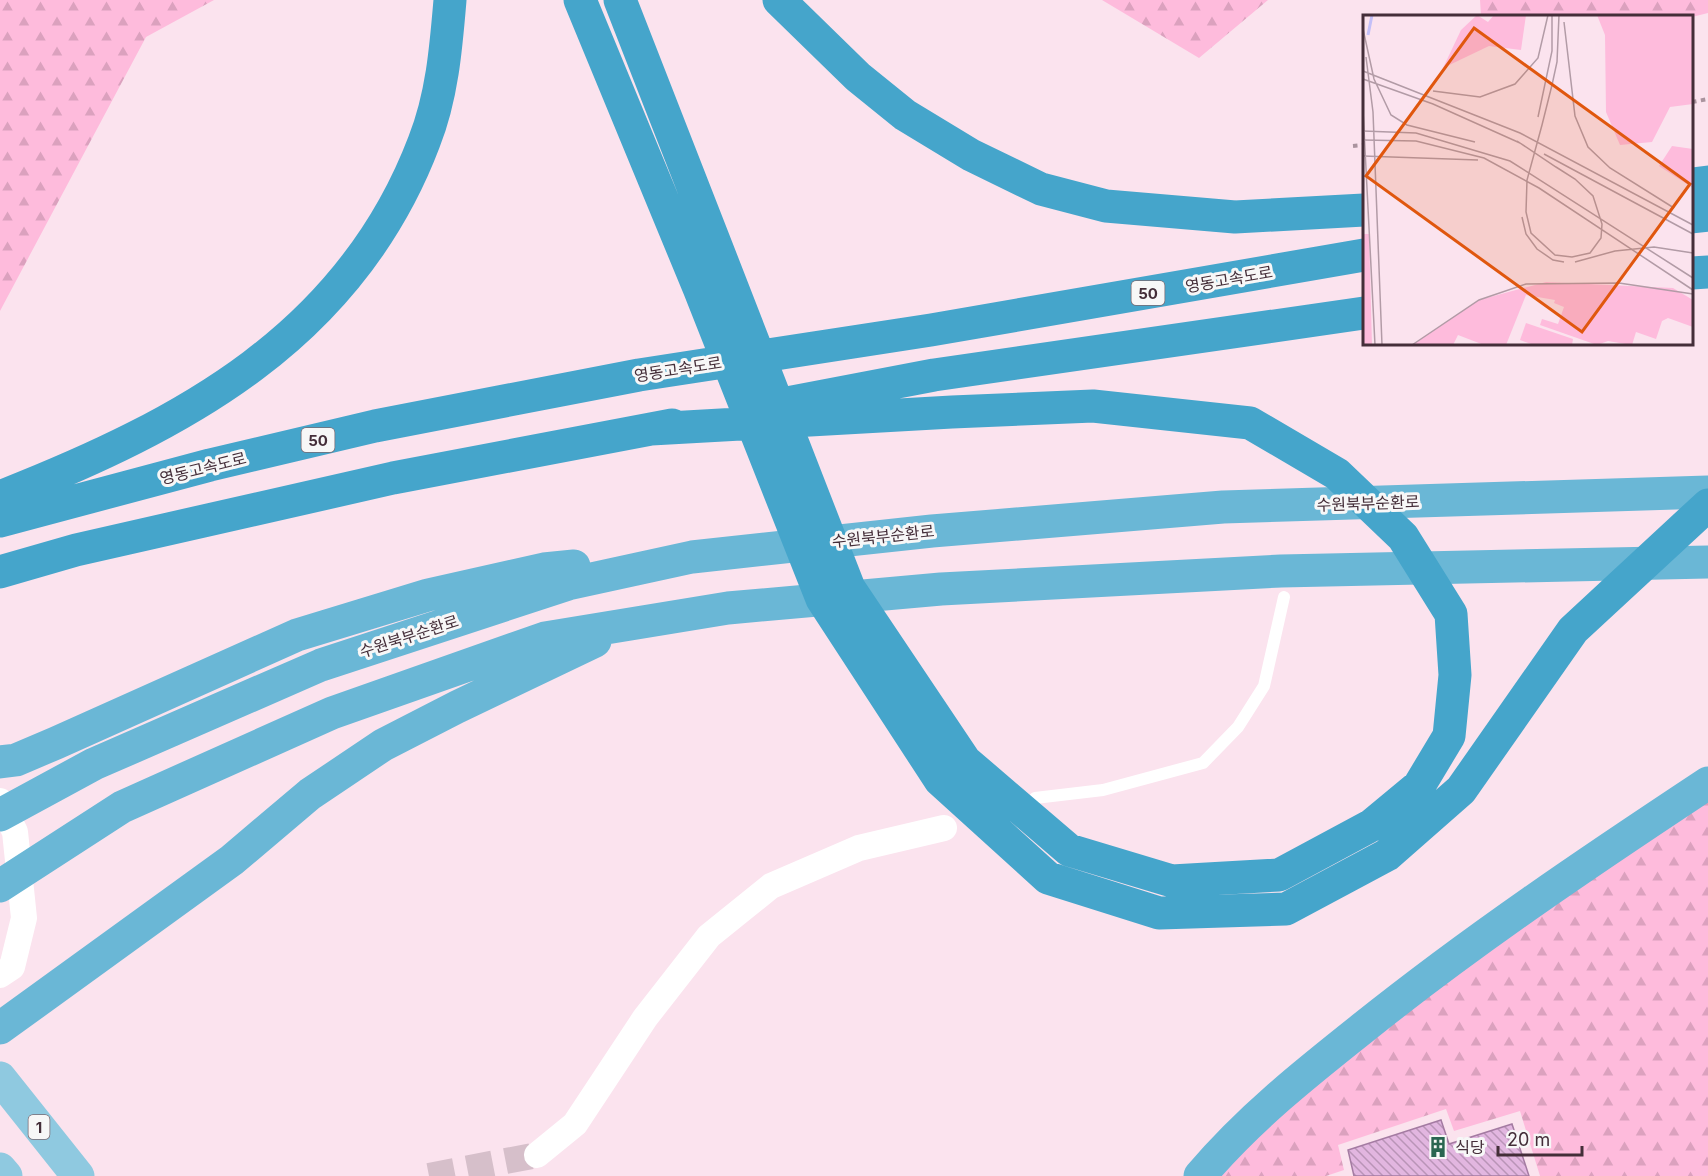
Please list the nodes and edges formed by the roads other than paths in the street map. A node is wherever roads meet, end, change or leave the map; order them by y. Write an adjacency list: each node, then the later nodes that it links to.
1 (450, 0): 16 (highway)
2 (580, 0): 17 (highway)
3 (620, 0): 14 (highway)
4 (779, 0): 7 (highway)
5 (1708, 182): 6 (highway)
6 (1693, 184)
7 (1363, 210)
8 (1708, 215): 9 (highway)
9 (1693, 217)
10 (1363, 255): 18 (highway, 영동고속도로 / 50)
11 (1708, 272): 12 (highway)
12 (1693, 273)
13 (1363, 313): 14 (highway)
14 (651, 429): 21 (highway)
15 (1708, 492): 19 (highway, 수원북부순환로)
16 (0, 497)
17 (1708, 505)
18 (0, 521)
19 (707, 555): 24 (highway); 28 (highway, 수원북부순환로)
20 (1708, 562): 23 (highway)
21 (0, 572)
22 (1284, 597): 26 (lane)
23 (640, 621): 30 (highway); 32 (highway)
24 (8, 761)
25 (1708, 783): 38 (highway)
26 (1035, 798)
27 (0, 801): 31 (street)
28 (0, 815)
29 (944, 828): 34 (street)
30 (0, 886)
31 (0, 975)
32 (0, 1028)
33 (0, 1078): 37 (main road, 1)
34 (537, 1155)
35 (0, 1169): 36 (main road)
36 (6, 1176)
37 (78, 1176)
38 (1200, 1176)

